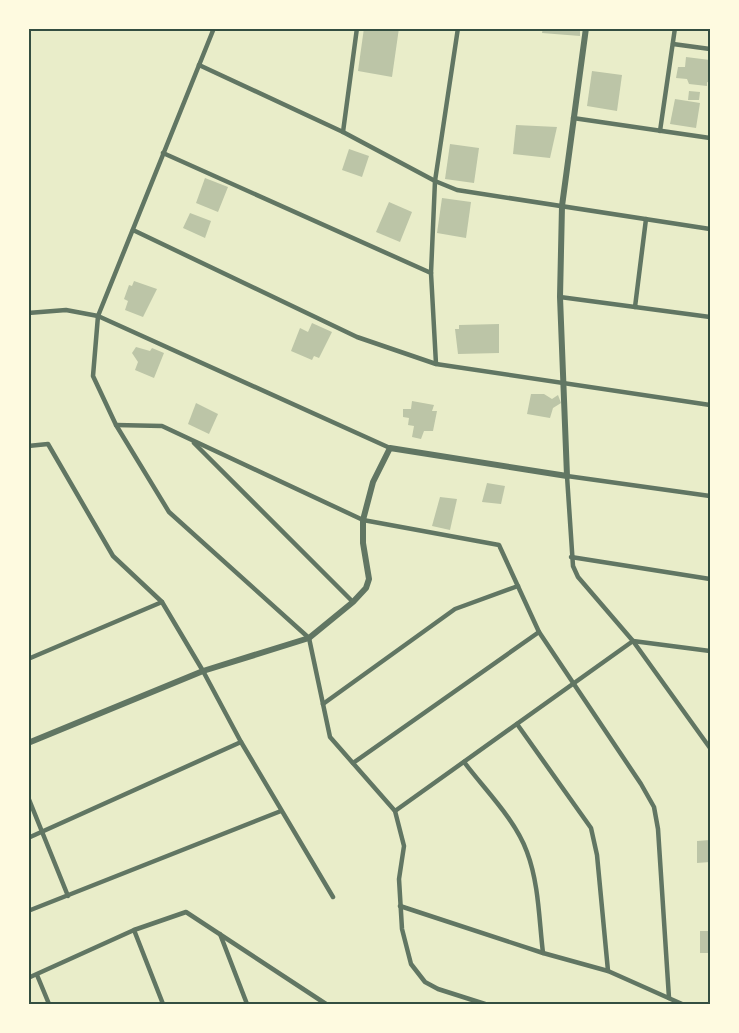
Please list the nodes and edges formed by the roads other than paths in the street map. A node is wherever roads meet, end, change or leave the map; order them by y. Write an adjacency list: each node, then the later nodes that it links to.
1 (214, 28): 8 (street)
2 (357, 28): 11 (street)
3 (458, 28): 14 (street)
4 (586, 28): 9 (street)
5 (675, 28): 6 (street)
6 (673, 44): 7 (street); 10 (street)
7 (711, 49)
8 (199, 65): 11 (street); 13 (street)
9 (573, 118): 10 (street); 15 (street)
10 (660, 131): 12 (street)
11 (343, 132): 14 (street)
12 (711, 138)
13 (164, 153): 18 (street); 19 (street)
14 (435, 181): 15 (street); 19 (street)
15 (562, 206): 16 (street); 20 (street)
16 (646, 219): 17 (street); 21 (street)
17 (711, 229)
18 (133, 230): 23 (street); 25 (street)
19 (431, 273): 25 (street)
20 (560, 297): 21 (street); 26 (street)
21 (635, 306): 24 (street)
22 (28, 312): 23 (street)
23 (98, 316): 28 (street); 31 (street)
24 (711, 317)
25 (436, 364): 26 (street)
26 (563, 384): 27 (street); 32 (street)
27 (711, 405)
28 (116, 425): 29 (street); 41 (street)
29 (191, 440): 34 (street); 38 (street)
30 (28, 446): 39 (street)
31 (390, 448): 32 (street); 34 (street)
32 (567, 476): 33 (street); 35 (street)
33 (711, 496)
34 (363, 520): 37 (street); 38 (street)
35 (571, 557): 36 (street); 42 (street)
36 (711, 579)
37 (518, 586): 40 (street); 47 (street)
38 (353, 602): 41 (street)
39 (162, 603): 44 (street); 45 (street)
40 (539, 632): 46 (street); 53 (street)
41 (309, 638): 45 (street); 47 (street)
42 (633, 641): 43 (street); 46 (street); 51 (street)
43 (711, 651)
44 (28, 659)
45 (203, 671): 49 (street); 50 (street)
46 (574, 683): 48 (street); 70 (street)
47 (323, 704): 53 (street)
48 (518, 724): 52 (street); 66 (street)
49 (241, 742): 55 (street); 57 (street)
50 (28, 743)
51 (711, 748)
52 (464, 762): 56 (street); 65 (street)
53 (353, 763): 56 (street)
54 (28, 797): 57 (street)
55 (280, 811): 59 (street); 60 (street)
56 (395, 812): 61 (street)
57 (44, 833): 58 (street); 59 (street)
58 (28, 838)
59 (68, 896): 62 (street)
60 (333, 897)
61 (400, 906): 65 (street); 76 (street)
62 (28, 911)
63 (134, 930): 64 (street); 67 (street); 72 (street)
64 (220, 934): 69 (street); 73 (street)
65 (543, 953): 66 (street)
66 (608, 971): 70 (street)
67 (37, 975): 68 (street); 71 (street)
68 (28, 978)
69 (313, 996): 74 (street); 75 (street)
70 (669, 998): 77 (street)
71 (49, 1005)
72 (163, 1005)
73 (247, 1005)
74 (316, 1005)
75 (326, 1005)
76 (485, 1005)
77 (682, 1005)

